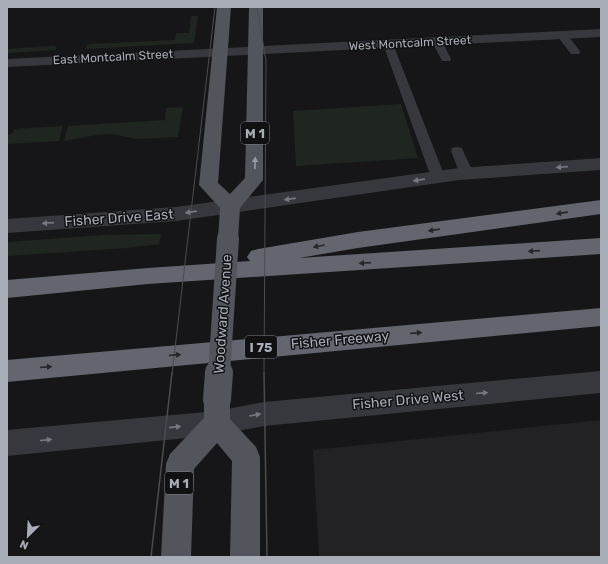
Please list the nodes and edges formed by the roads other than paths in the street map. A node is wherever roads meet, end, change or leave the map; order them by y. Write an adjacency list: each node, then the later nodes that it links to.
1 (224, 7): 8 (main road)
2 (256, 7): 7 (main road, M 1)
3 (601, 33): 4 (street, West Montcalm Street)
4 (562, 35): 5 (street, West Montcalm Street); 9 (lane)
5 (437, 41): 6 (street, West Montcalm Street); 10 (lane)
6 (388, 44): 7 (street, West Montcalm Street); 15 (lane)
7 (255, 50): 8 (street, West Montcalm Street); 16 (main road, M 1, one-way to 7)
8 (220, 51): 11 (street, East Montcalm Street); 16 (main road)
9 (575, 52)
10 (446, 59)
11 (7, 63)
12 (457, 151): 14 (lane)
13 (601, 164): 14 (street, one-way to 14)
14 (466, 174): 15 (street)
15 (438, 177): 16 (street, one-way to 16)
16 (230, 206): 18 (street, Fisher Drive East, one-way to 18); 25 (main road, Woodward Avenue, bridge)
17 (601, 207): 20 (highway, one-way to 20)
18 (7, 226)
19 (601, 246): 20 (highway, one-way to 20)
20 (148, 276): 21 (highway)
21 (7, 288)
22 (601, 317): 23 (highway, Fisher Freeway / I 75, one-way to 22)
23 (7, 371)
24 (601, 382): 25 (street, Fisher Drive West, one-way to 24)
25 (217, 411): 26 (street, one-way to 25); 27 (main road, M 1); 28 (main road)
26 (7, 444)
27 (176, 557)
28 (245, 557)

